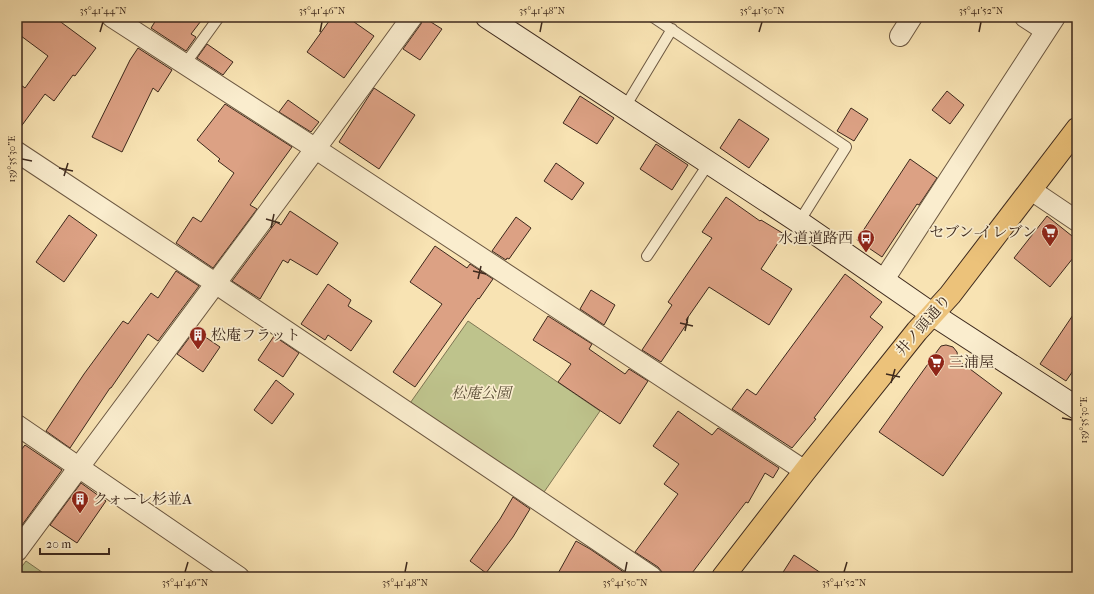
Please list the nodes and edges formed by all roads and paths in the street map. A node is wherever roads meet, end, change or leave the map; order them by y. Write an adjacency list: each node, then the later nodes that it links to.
1 (112, 17): 11 (street)
2 (219, 17): 11 (lane)
3 (412, 17): 14 (street)
4 (653, 17): 9 (lane)
5 (912, 17): 10 (street)
6 (1025, 17): 8 (street)
7 (490, 18): 12 (street)
8 (1050, 24): 21 (street)
9 (672, 29): 12 (lane); 19 (lane)
10 (900, 36)
11 (185, 64): 14 (street)
12 (624, 107): 16 (street)
13 (1077, 128): 17 (main road, 井ノ頭通り)
14 (316, 149): 22 (street); 27 (street)
15 (17, 152): 22 (street)
16 (709, 163): 19 (street); 20 (lane)
17 (1031, 190): 18 (street); 23 (main road, 井ノ頭通り)
18 (1077, 221)
19 (799, 222): 21 (street)
20 (647, 256)
21 (883, 280): 23 (street)
22 (215, 283): 26 (street); 30 (street)
23 (932, 314): 24 (street); 27 (main road, 井ノ頭通り)
24 (1077, 408)
25 (17, 425): 26 (street)
26 (78, 467): 28 (street); 29 (street)
27 (805, 471): 31 (main road, 井ノ頭通り)
28 (17, 551)
29 (239, 577)
30 (652, 577)
31 (723, 577)

